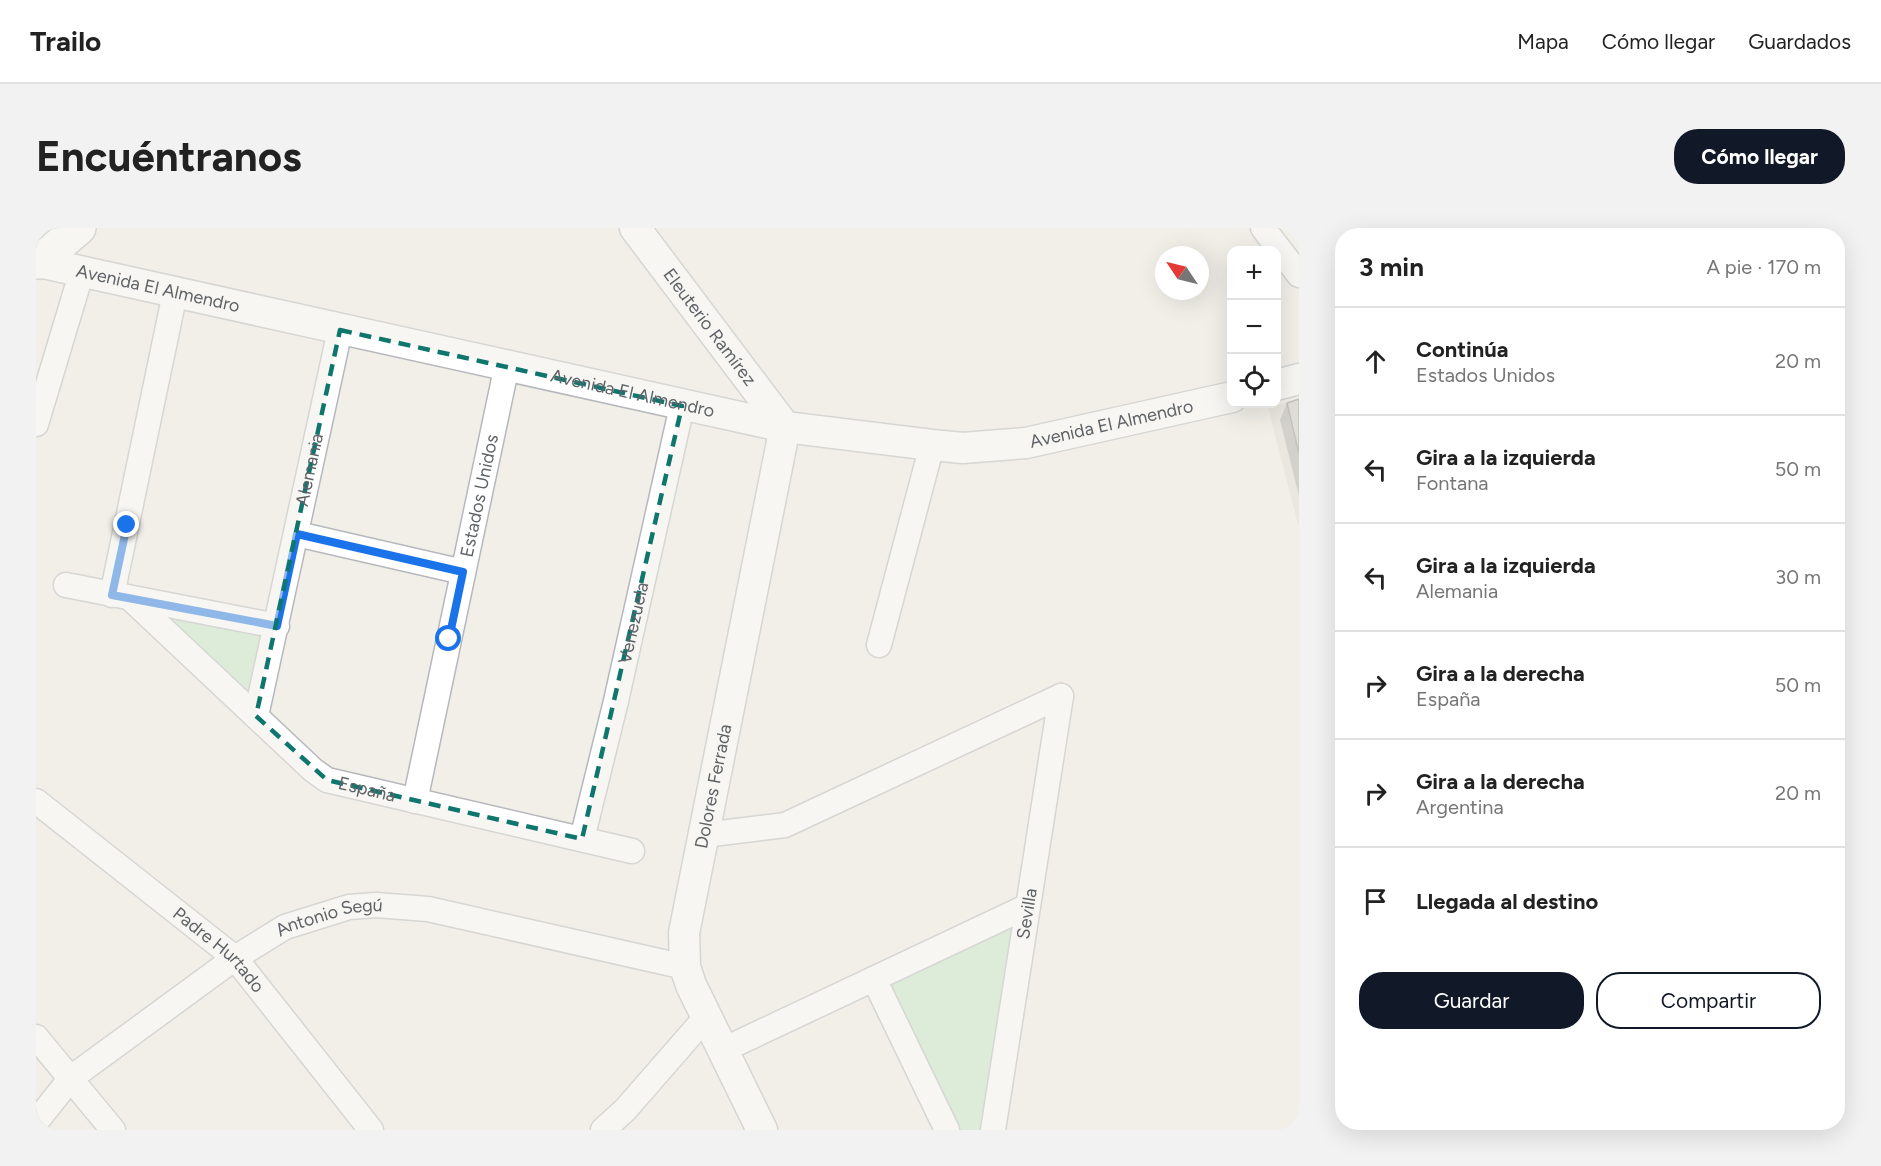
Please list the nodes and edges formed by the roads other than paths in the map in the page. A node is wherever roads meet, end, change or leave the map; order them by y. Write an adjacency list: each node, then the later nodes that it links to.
1 (79, 228): 4 (main road)
2 (635, 228): 15 (street, Eleuterio Ramírez)
3 (1263, 228): 6 (street)
4 (37, 262): 5 (street, Avenida El Almendro)
5 (82, 271): 7 (street, Avenida El Almendro); 14 (street)
6 (1299, 275)
7 (176, 293): 8 (street, Avenida El Almendro); 20 (street)
8 (340, 330): 9 (street, Avenida El Almendro); 17 (street, Alemania)
9 (507, 365): 13 (street, Avenida El Almendro); 18 (street, Estados Unidos)
10 (1299, 379): 11 (street)
11 (1281, 384)
12 (1227, 399): 16 (street, Avenida El Almendro)
13 (682, 406): 15 (street, Avenida El Almendro); 27 (street, Venezuela)
14 (36, 424)
15 (785, 427): 16 (street, Avenida El Almendro); 26 (street, Dolores Ferrada)
16 (932, 445): 22 (street)
17 (297, 534): 18 (street); 21 (street, Alemania)
18 (463, 572): 25 (street, Estados Unidos)
19 (66, 585): 20 (street)
20 (122, 597): 21 (street); 23 (street, España)
21 (277, 626): 23 (street, Alemania)
22 (879, 645)
23 (256, 716): 25 (street, España)
24 (36, 801): 30 (street, Padre Hurtado)
25 (415, 801): 27 (street, España)
26 (704, 835): 29 (street, Sevilla); 31 (street, Dolores Ferrada)
27 (582, 839): 28 (street, España)
28 (632, 851)
29 (1028, 906): 32 (street); 43 (street, Sevilla)
30 (235, 958): 31 (street, Antonio Segú); 36 (street, Antonio Segú); 39 (street, Padre Hurtado)
31 (685, 967): 33 (street, Dolores Ferrada)
32 (874, 979): 35 (street); 42 (street)
33 (707, 1016): 35 (street, Dolores Ferrada); 40 (street)
34 (36, 1037): 36 (street)
35 (723, 1050): 41 (street, Dolores Ferrada)
36 (71, 1078): 37 (street, Antonio Segú); 38 (street)
37 (36, 1122)
38 (113, 1130)
39 (371, 1130)
40 (603, 1130)
41 (762, 1130)
42 (947, 1130)
43 (993, 1130)

